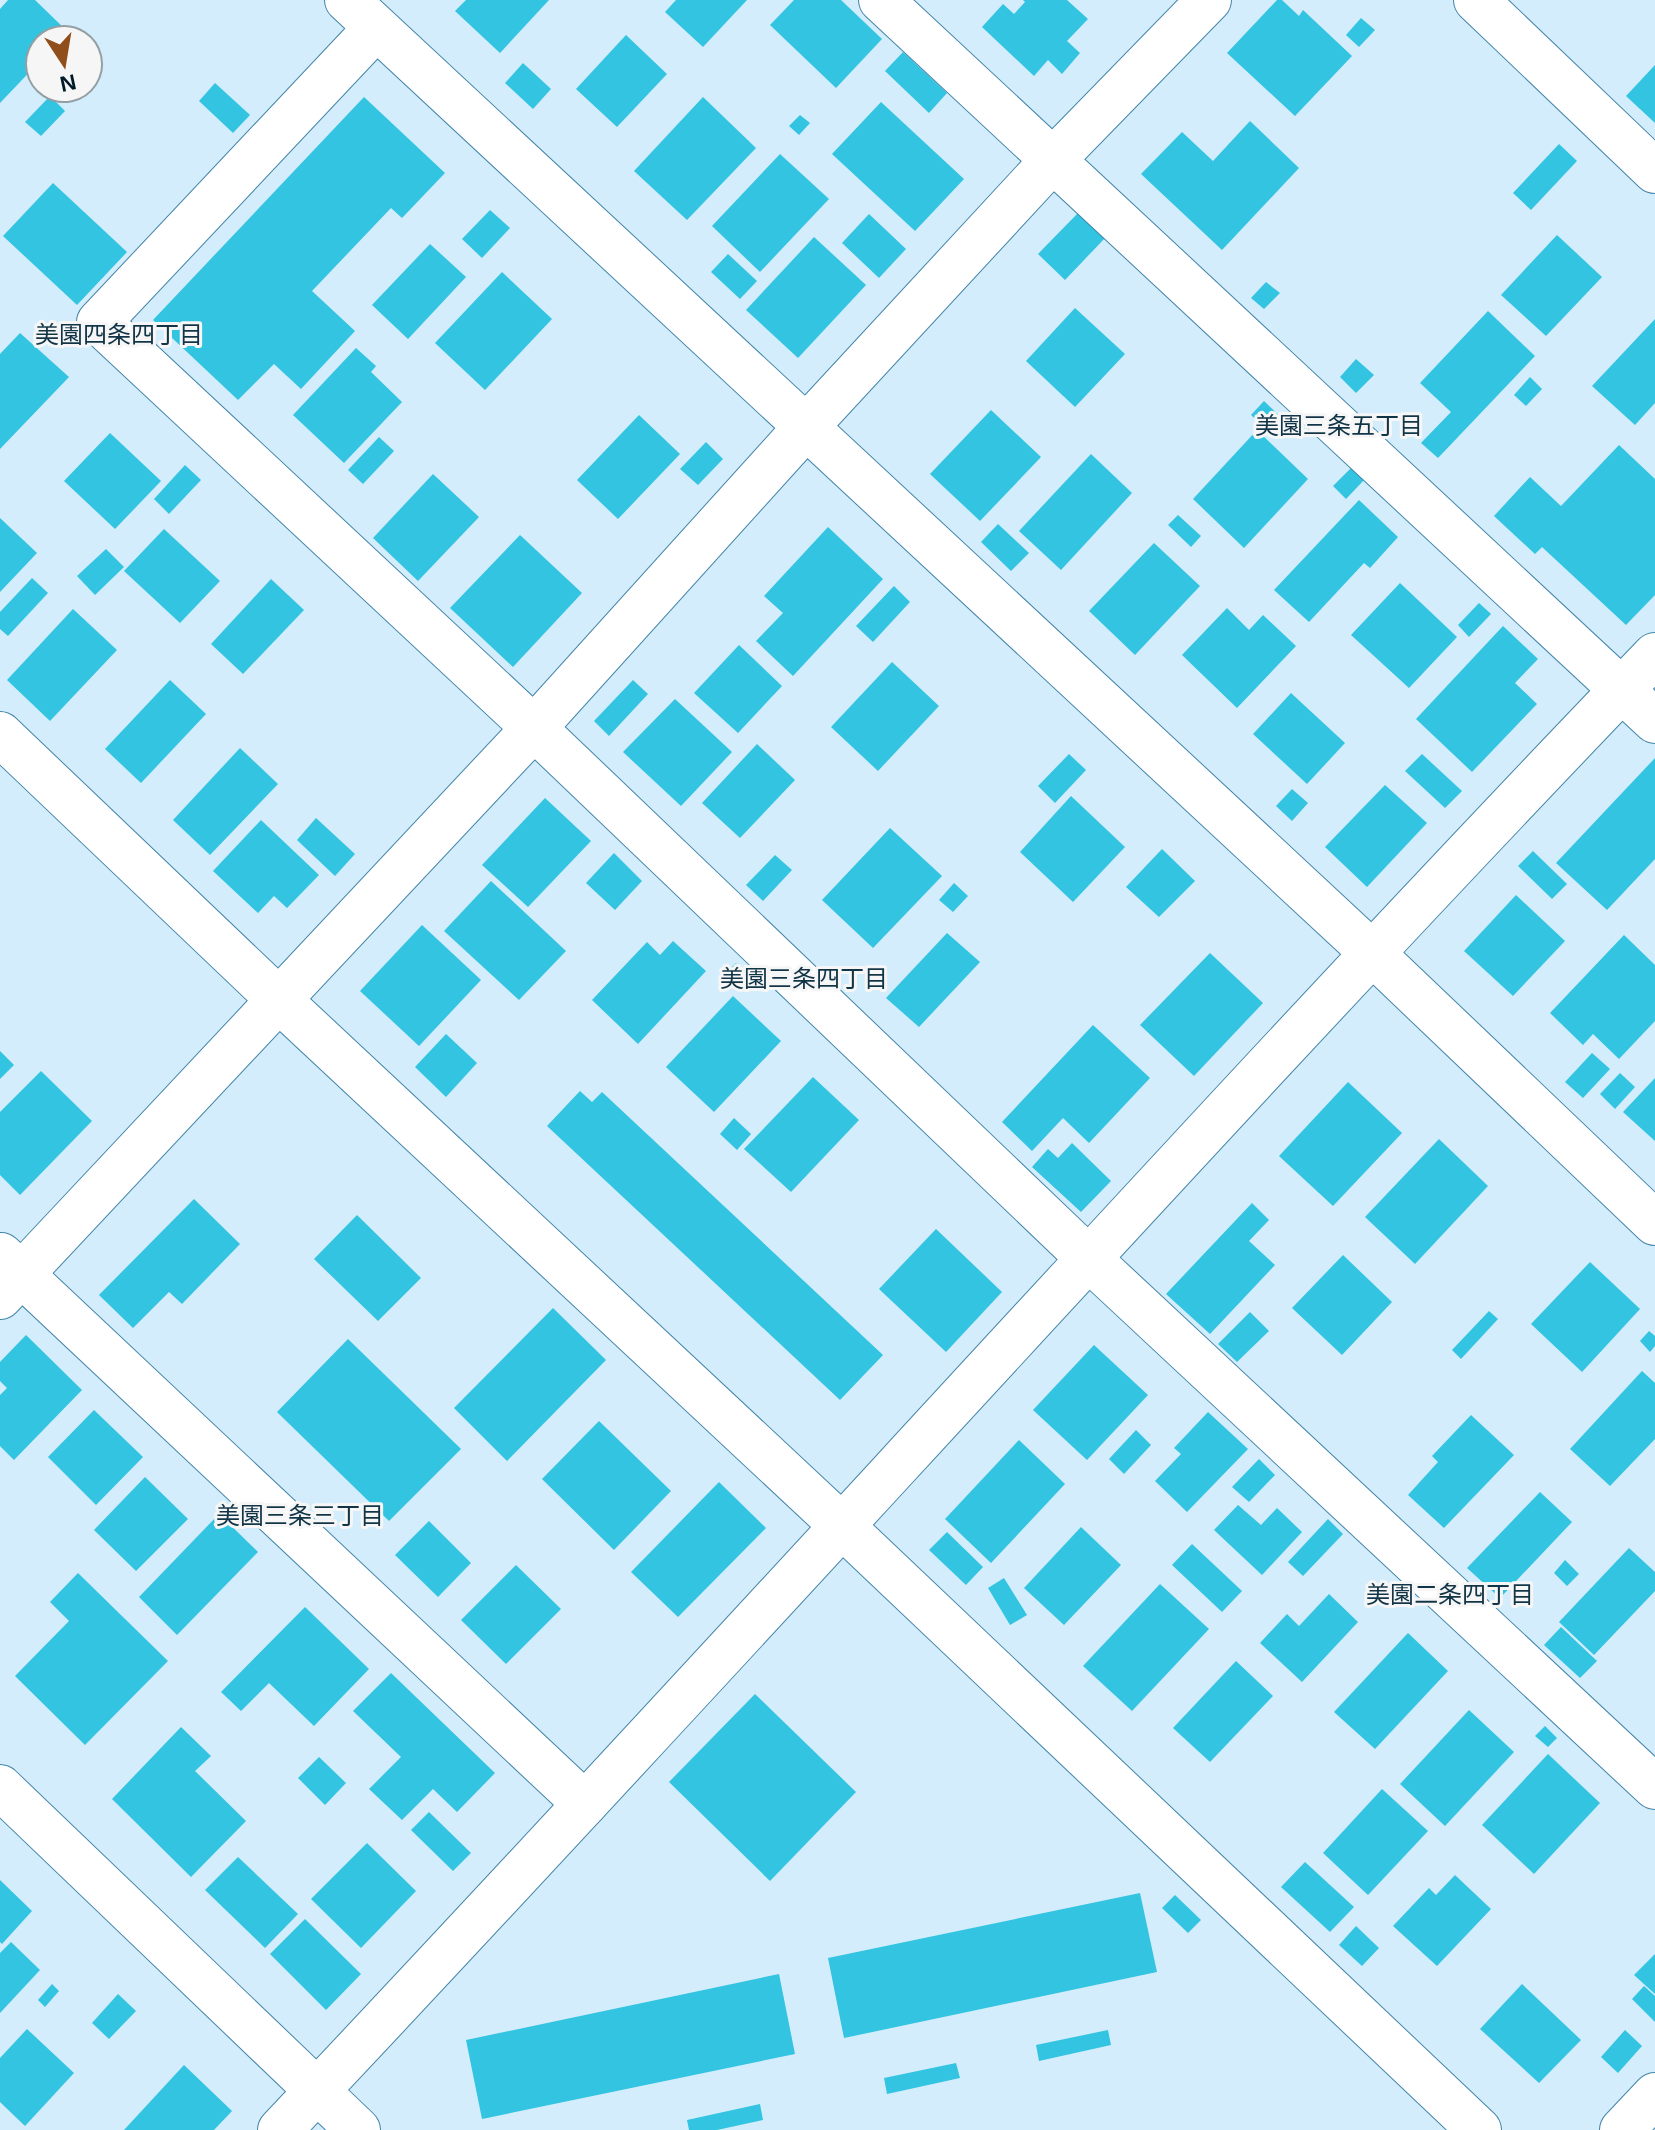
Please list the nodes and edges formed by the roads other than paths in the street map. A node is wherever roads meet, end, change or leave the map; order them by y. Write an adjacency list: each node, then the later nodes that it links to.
1 (881, 0): 5 (street)
2 (1209, 0): 5 (street)
3 (1476, 0): 6 (street)
4 (362, 14): 7 (street); 11 (street)
5 (1052, 161): 7 (street); 9 (street)
6 (1655, 171)
7 (806, 427): 11 (street); 13 (street)
8 (1655, 655): 9 (street)
9 (1622, 690): 10 (street); 13 (street)
10 (1655, 721)
11 (534, 728): 14 (street); 16 (street)
12 (0, 734): 14 (street)
13 (1371, 952): 15 (street); 16 (street)
14 (279, 1000): 17 (street); 18 (street)
15 (1655, 1223)
16 (1088, 1258): 18 (street); 20 (street)
17 (7, 1275): 21 (street)
18 (841, 1525): 21 (street); 26 (street)
19 (0, 1787): 22 (street)
20 (1655, 1787)
21 (585, 1804): 22 (street)
22 (317, 2091): 24 (street); 25 (street)
23 (1655, 2095): 27 (street)
24 (280, 2130)
25 (358, 2130)
26 (1479, 2130)
27 (1622, 2130)

